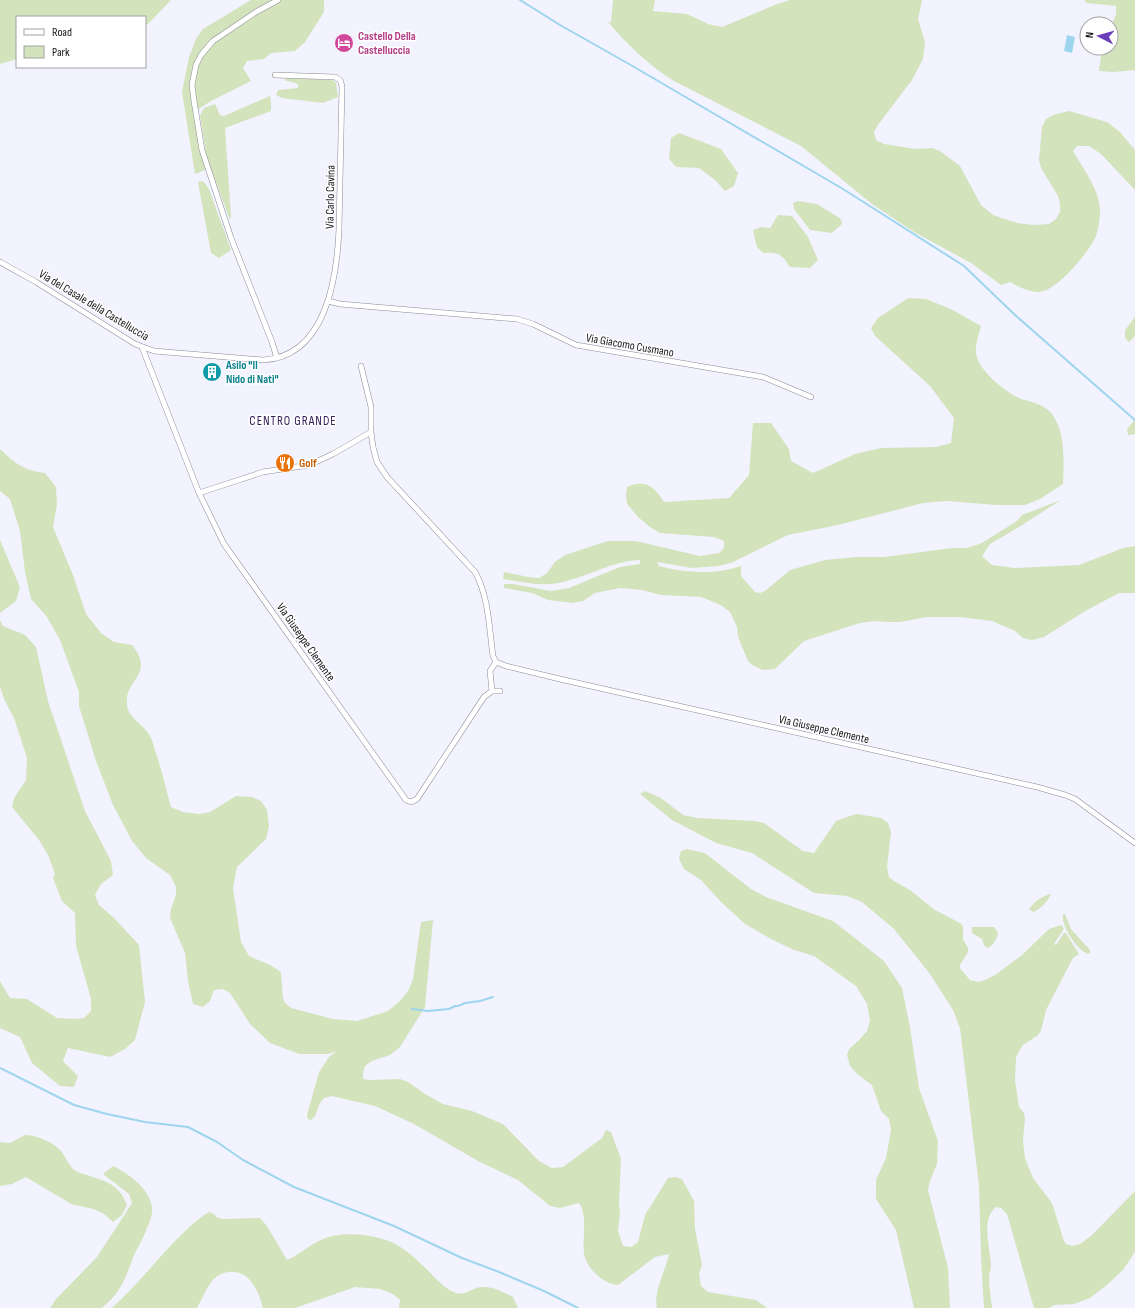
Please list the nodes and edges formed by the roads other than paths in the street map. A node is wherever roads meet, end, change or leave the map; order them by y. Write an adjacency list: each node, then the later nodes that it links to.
1 (278, 0): 6 (street)
2 (275, 75): 4 (street, Via Carlo Cavina)
3 (0, 262): 5 (street, Via del Casale della Castelluccia)
4 (328, 301): 6 (street, Via Carlo Cavina); 8 (street, Via Giacomo Cusmano)
5 (142, 347): 6 (street, Via del Casale della Castelluccia); 10 (street, Via Giuseppe Clemente)
6 (277, 358)
7 (361, 366): 9 (street)
8 (811, 397)
9 (371, 432): 10 (street); 11 (street)
10 (199, 493): 12 (street, Via Giuseppe Clemente)
11 (496, 662): 12 (street); 14 (street, VIa Giuseppe Clemente)
12 (492, 691): 13 (street)
13 (500, 691)
14 (1135, 843)

